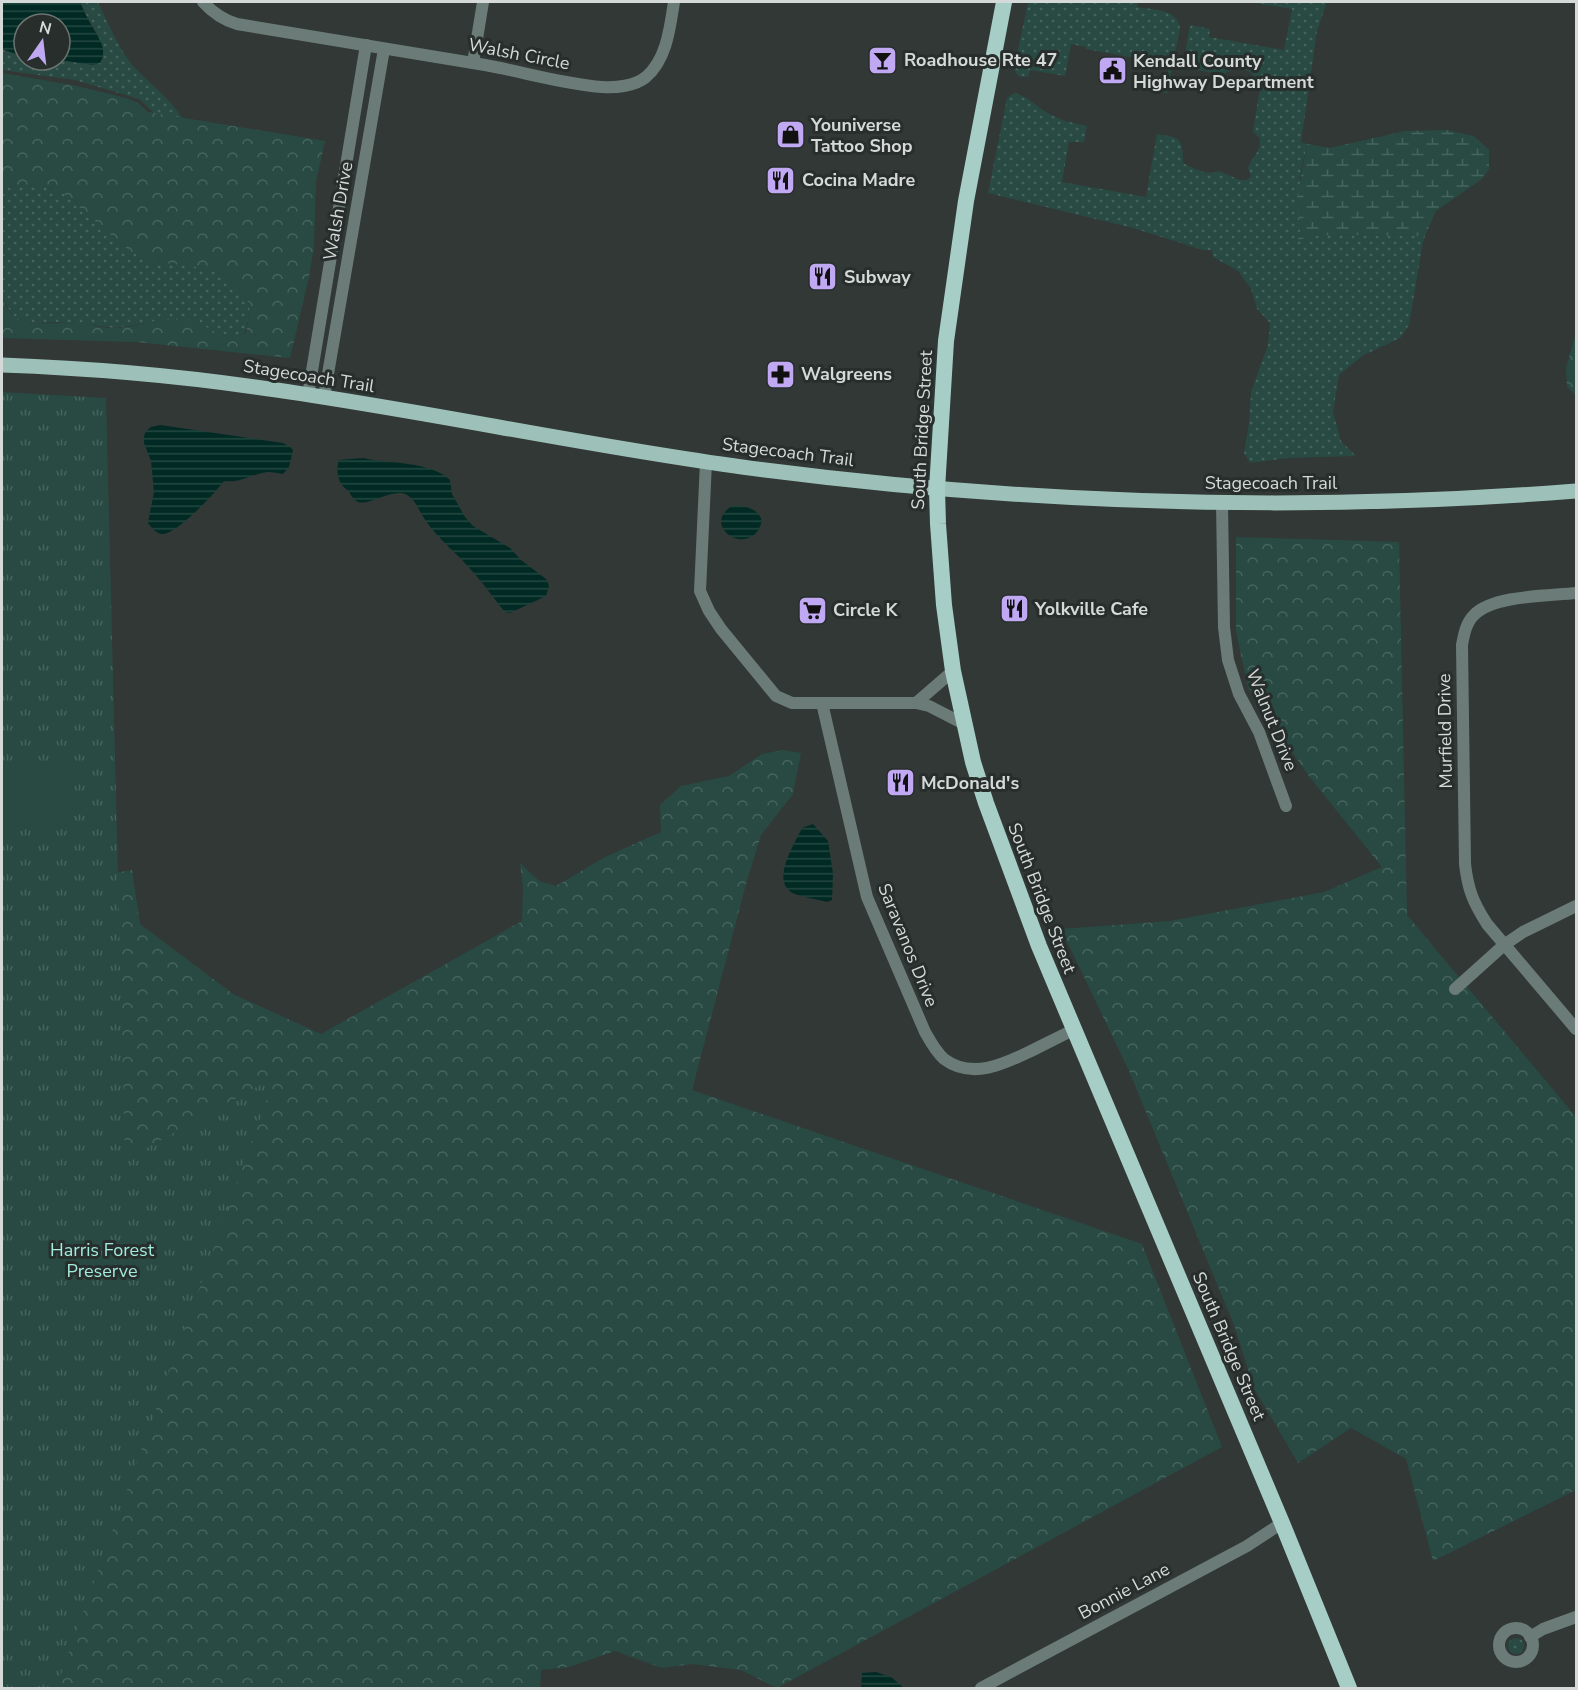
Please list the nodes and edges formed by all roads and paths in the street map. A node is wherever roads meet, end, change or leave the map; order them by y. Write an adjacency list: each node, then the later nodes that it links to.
1 (203, 2): 5 (street)
2 (483, 2): 7 (street)
3 (674, 2): 7 (street, Walsh Circle)
4 (1004, 2): 14 (highway, South Bridge Street)
5 (366, 45): 6 (street); 8 (street, Walsh Drive)
6 (384, 49): 7 (street, Walsh Circle); 9 (street, Walsh Drive)
7 (473, 63)
8 (329, 268): 9 (street); 11 (street, Walsh Drive)
9 (346, 271): 12 (street, Walsh Drive)
10 (2, 364): 11 (main road, Stagecoach Trail)
11 (308, 394): 12 (main road, Stagecoach Trail)
12 (324, 397): 13 (main road, Stagecoach Trail)
13 (706, 462): 14 (main road, Stagecoach Trail); 19 (street)
14 (937, 489): 16 (main road, Stagecoach Trail); 18 (highway, South Bridge Street)
15 (1576, 491): 16 (main road, Stagecoach Trail)
16 (1222, 503): 22 (street, Walnut Drive)
17 (1576, 593): 24 (street, Murfield Drive)
18 (953, 671): 20 (street); 21 (highway, South Bridge Street)
19 (822, 703): 20 (street); 27 (street, Saravanos Drive)
20 (916, 703): 21 (street)
21 (964, 724): 27 (highway, South Bridge Street)
22 (1286, 806)
23 (1576, 906): 24 (street)
24 (1504, 945): 25 (street); 26 (street, Murfield Drive)
25 (1455, 989)
26 (1576, 1029)
27 (1073, 1030): 28 (highway, South Bridge Street)
28 (1282, 1524): 31 (street, Bonnie Lane); 32 (highway, South Bridge Street)
29 (1576, 1617): 30 (street)
30 (1530, 1637)
31 (981, 1689)
32 (1349, 1689)

